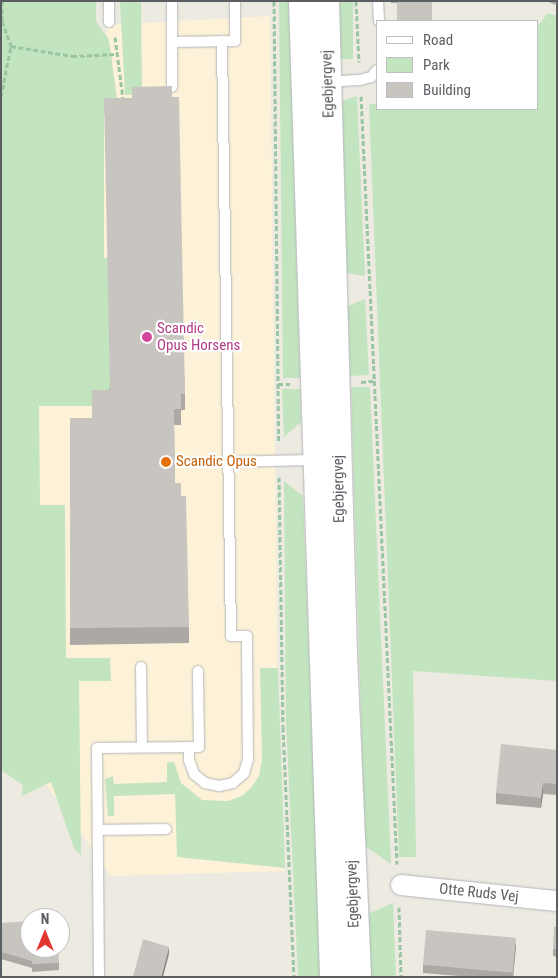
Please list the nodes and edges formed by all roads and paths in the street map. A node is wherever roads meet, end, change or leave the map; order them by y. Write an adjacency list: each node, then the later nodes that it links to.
1 (2, 1): 14 (path)
2 (108, 1): 11 (lane)
3 (172, 1): 13 (lane)
4 (235, 1): 12 (lane)
5 (274, 1): 22 (path)
6 (303, 1): 17 (street, Egebjergvej)
7 (325, 1): 17 (street, Egebjergvej)
8 (356, 1): 16 (path)
9 (378, 1): 10 (lane)
10 (379, 20)
11 (109, 22)
12 (222, 41): 13 (lane); 23 (lane)
13 (172, 42): 18 (lane)
14 (11, 46): 19 (path); 20 (path)
15 (376, 71): 16 (lane)
16 (360, 80): 17 (lane); 30 (path)
17 (316, 82): 21 (street, Egebjergvej)
18 (172, 87)
19 (1, 97)
20 (131, 99)
21 (327, 460): 22 (lane); 35 (street, Egebjergvej); 36 (street, Egebjergvej)
22 (279, 461): 23 (lane); 34 (path)
23 (228, 462): 27 (lane)
24 (141, 667): 26 (lane)
25 (198, 671): 27 (lane)
26 (142, 747): 27 (lane); 29 (lane)
27 (189, 747)
28 (166, 829): 29 (lane)
29 (98, 830): 33 (lane)
30 (397, 866)
31 (400, 894): 32 (street, Otte Ruds Vej); 37 (path)
32 (557, 901)
33 (99, 977)
34 (294, 977)
35 (334, 977)
36 (357, 977)
37 (401, 977)

